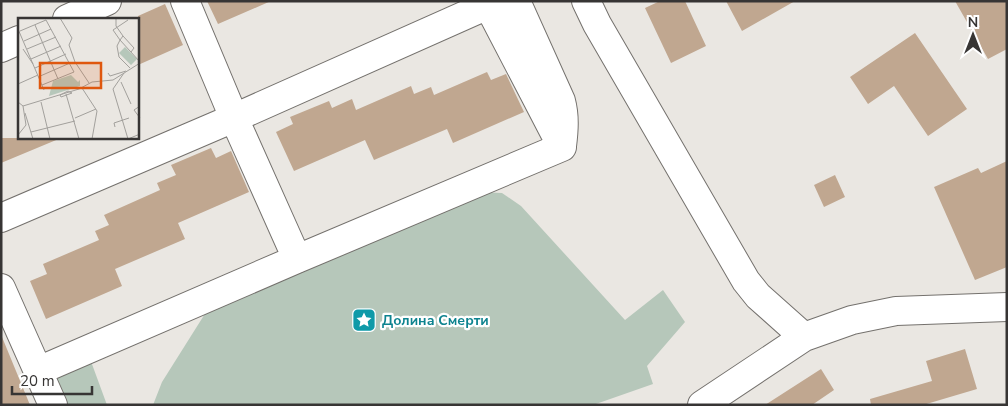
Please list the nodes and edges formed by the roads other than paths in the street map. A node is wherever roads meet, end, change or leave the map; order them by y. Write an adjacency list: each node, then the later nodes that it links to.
1 (107, 1): 6 (street)
2 (185, 1): 9 (street)
3 (516, 1): 10 (street)
4 (586, 1): 15 (street)
5 (487, 3): 9 (street); 10 (street)
6 (69, 18)
7 (18, 40): 8 (street)
8 (1, 48)
9 (234, 118): 11 (street); 12 (street)
10 (562, 147): 12 (street)
11 (1, 218)
12 (297, 259): 16 (street)
13 (1, 288): 16 (street)
14 (1007, 307): 15 (street)
15 (804, 337): 18 (street)
16 (38, 371): 17 (street)
17 (53, 405)
18 (702, 405)

